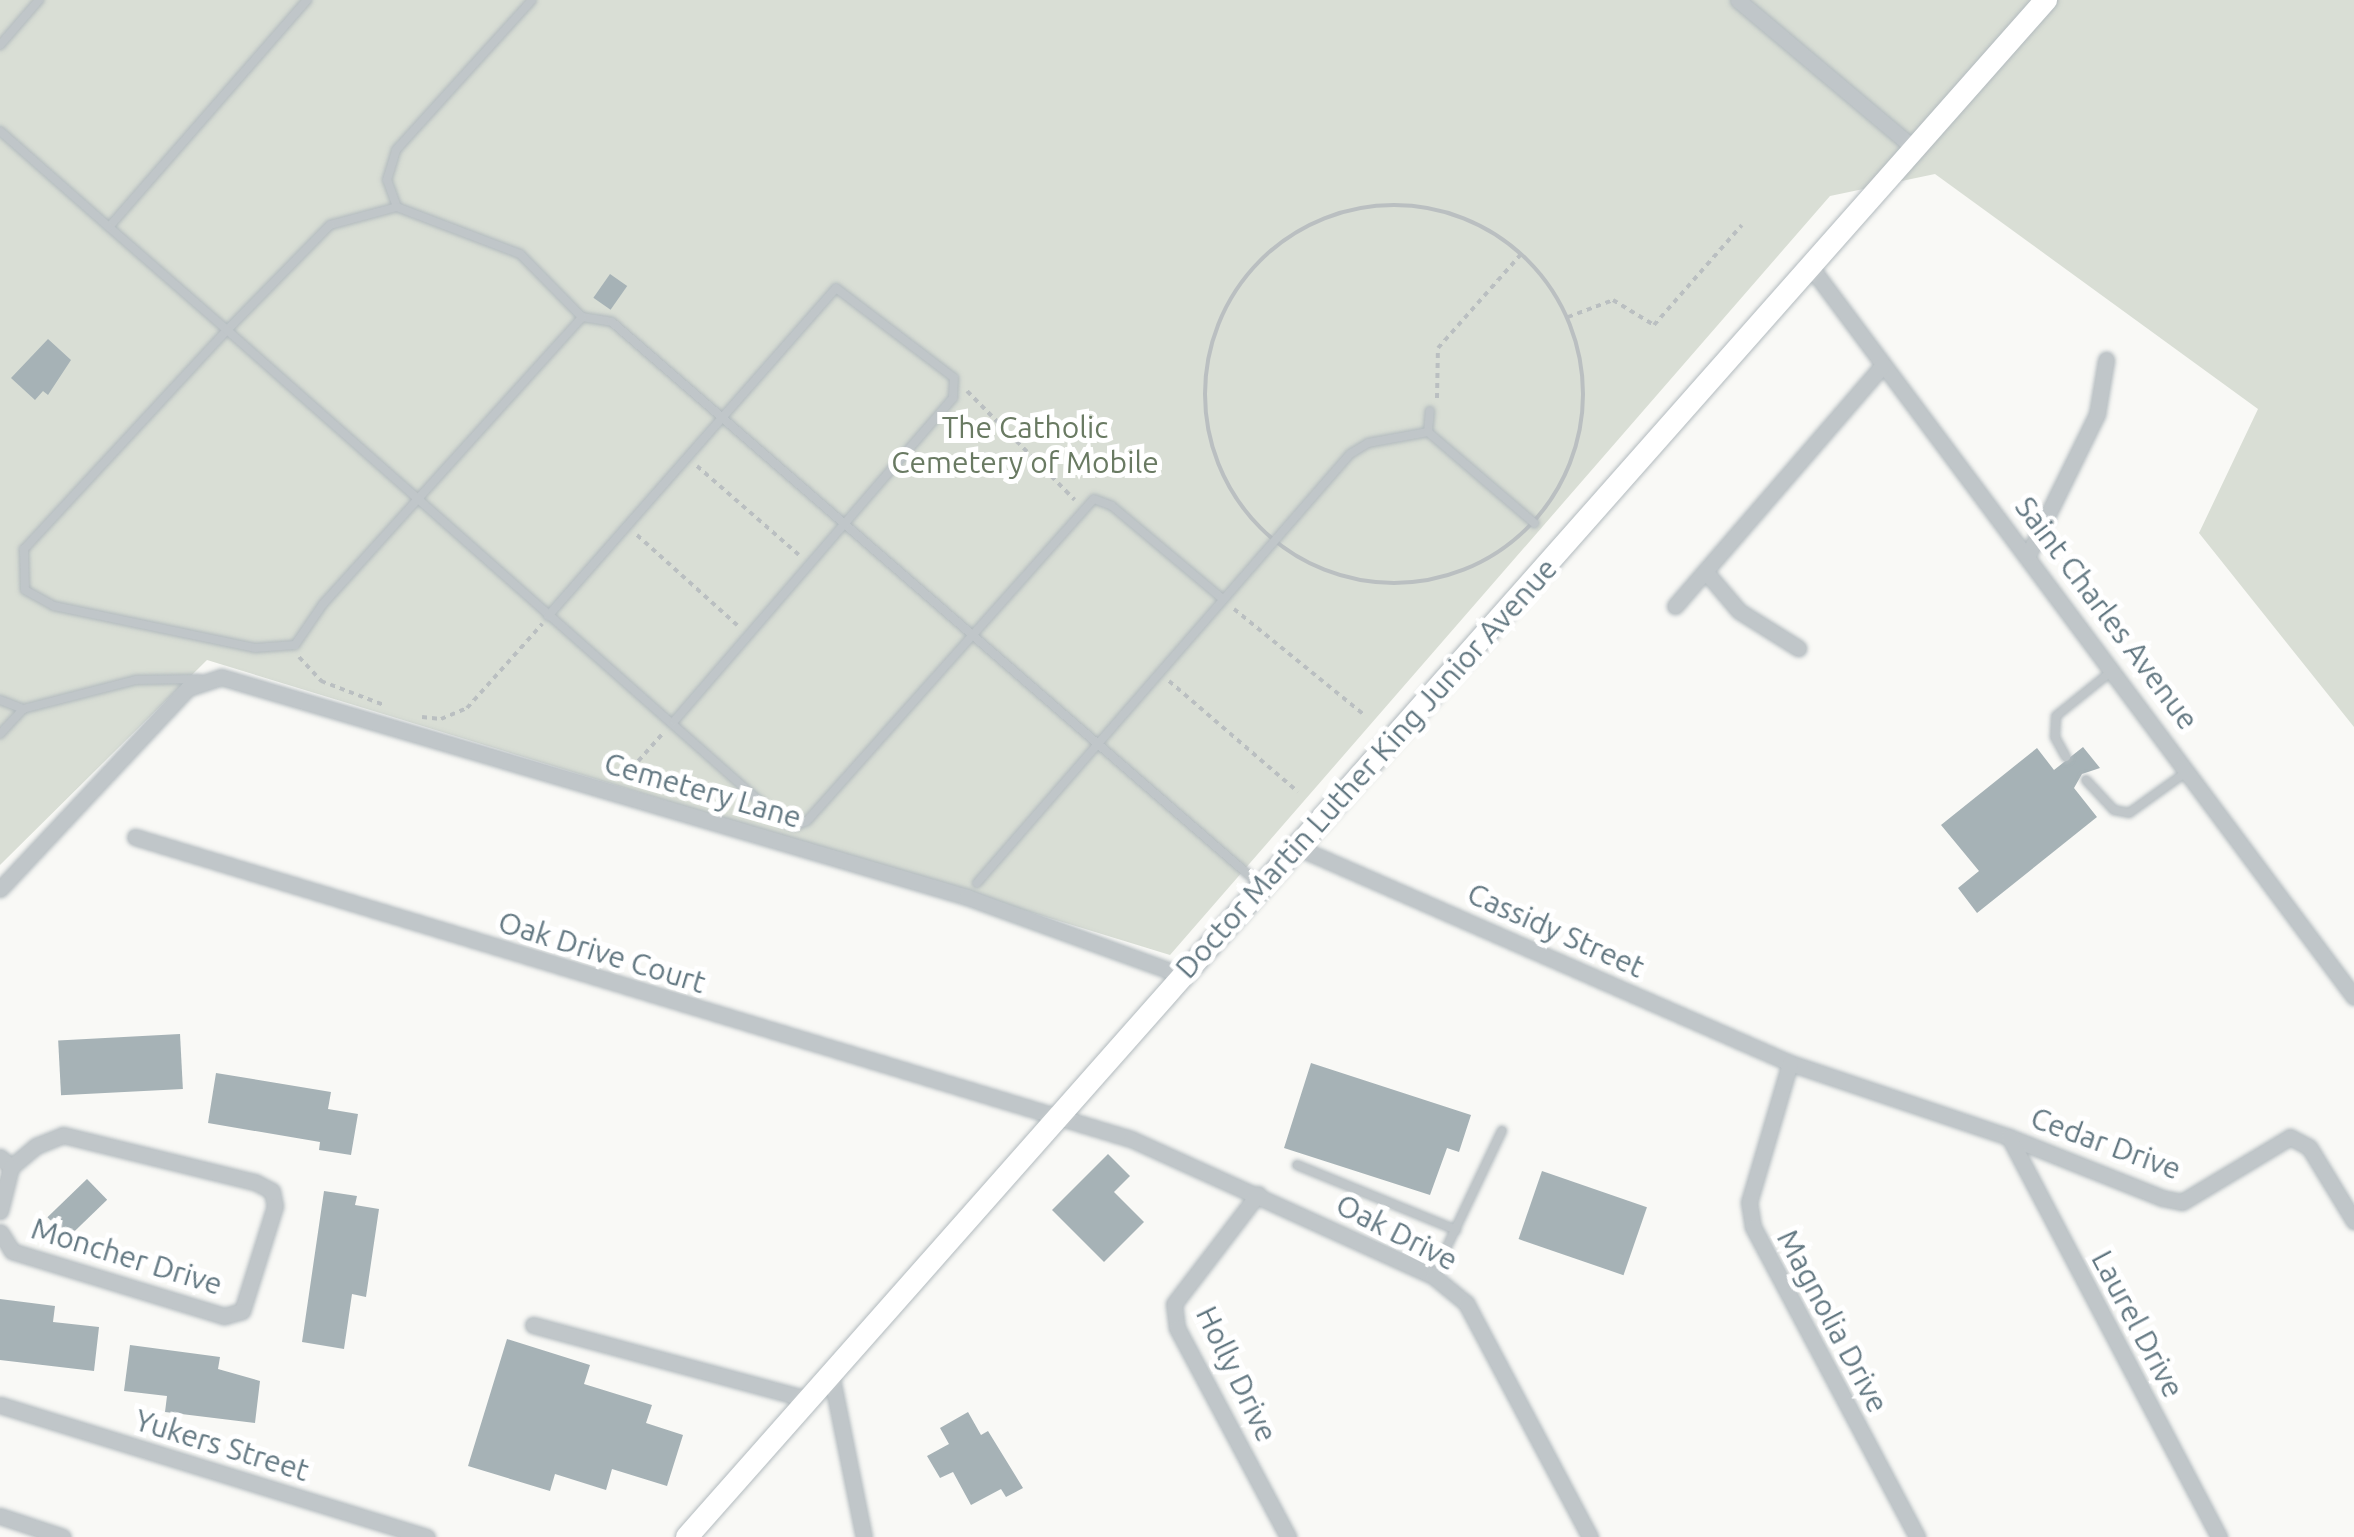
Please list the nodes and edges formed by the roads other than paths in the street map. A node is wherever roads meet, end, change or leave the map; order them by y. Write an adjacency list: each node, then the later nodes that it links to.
1 (39, 0): 6 (lane)
2 (307, 0): 10 (lane)
3 (532, 0): 9 (lane)
4 (1738, 0): 8 (street)
5 (2046, 0): 8 (main road, Doctor Martin Luther King Junior Avenue)
6 (0, 46)
7 (0, 130): 10 (lane)
8 (1916, 149): 11 (main road, Doctor Martin Luther King Junior Avenue)
9 (396, 207): 12 (lane); 13 (lane)
10 (109, 227): 13 (lane)
11 (1810, 266): 15 (street, Saint Charles Avenue); 40 (main road, Doctor Martin Luther King Junior Avenue)
12 (582, 317): 17 (lane); 19 (lane)
13 (226, 330): 19 (lane); 19 (lane)
14 (2106, 360): 22 (street)
15 (1883, 365): 22 (street, Saint Charles Avenue); 23 (street)
16 (1430, 412): 18 (lane)
17 (720, 416): 21 (lane); 21 (lane); 26 (lane)
18 (1428, 432): 20 (lane); 24 (lane)
19 (422, 501): 26 (lane)
20 (1534, 523)
21 (844, 524): 27 (lane); 33 (lane)
22 (2029, 553): 29 (street, Saint Charles Avenue)
23 (1705, 571): 25 (street); 28 (street)
24 (1222, 600): 27 (lane); 35 (lane)
25 (1675, 606)
26 (548, 616): 33 (lane)
27 (972, 634): 33 (lane); 35 (lane)
28 (1798, 648)
29 (2116, 668): 36 (lane); 37 (street, Saint Charles Avenue)
30 (204, 679): 32 (lane); 43 (street); 44 (street, Cemetery Lane)
31 (0, 700): 32 (lane)
32 (23, 709): 34 (lane)
33 (674, 721)
34 (0, 734)
35 (1098, 744): 41 (lane); 42 (lane)
36 (2066, 757)
37 (2190, 770): 38 (lane); 45 (street, Saint Charles Avenue)
38 (2086, 780)
39 (135, 837): 47 (street, Oak Drive Court)
40 (1300, 848): 42 (main road, Doctor Martin Luther King Junior Avenue); 46 (street, Cassidy Street)
41 (977, 883)
42 (1262, 886): 44 (main road, Doctor Martin Luther King Junior Avenue)
43 (0, 889)
44 (1181, 975): 47 (main road, Doctor Martin Luther King Junior Avenue)
45 (2354, 997)
46 (1790, 1064): 49 (street, Cedar Drive); 69 (street, Magnolia Drive)
47 (1055, 1114): 52 (street, Oak Drive); 59 (main road, Doctor Martin Luther King Junior Avenue)
48 (1502, 1131): 55 (lane)
49 (2009, 1137): 54 (street, Cedar Drive); 70 (street, Laurel Drive)
50 (6, 1162): 53 (street, Moncher Drive); 56 (street, Moncher Drive)
51 (1297, 1164): 55 (lane)
52 (1258, 1194): 57 (street, Oak Drive); 67 (street, Holly Drive)
53 (0, 1211)
54 (2354, 1221)
55 (1456, 1230): 57 (lane)
56 (0, 1232)
57 (1433, 1276): 68 (street, Oak Drive)
58 (533, 1325): 60 (street)
59 (831, 1374): 60 (main road, Doctor Martin Luther King Junior Avenue); 66 (street)
60 (808, 1400): 65 (main road, Doctor Martin Luther King Junior Avenue)
61 (0, 1406): 64 (street, Yukers Street)
62 (0, 1516): 63 (street)
63 (63, 1537)
64 (427, 1537)
65 (687, 1537)
66 (864, 1537)
67 (1288, 1537)
68 (1590, 1537)
69 (1917, 1537)
70 (2219, 1537)

